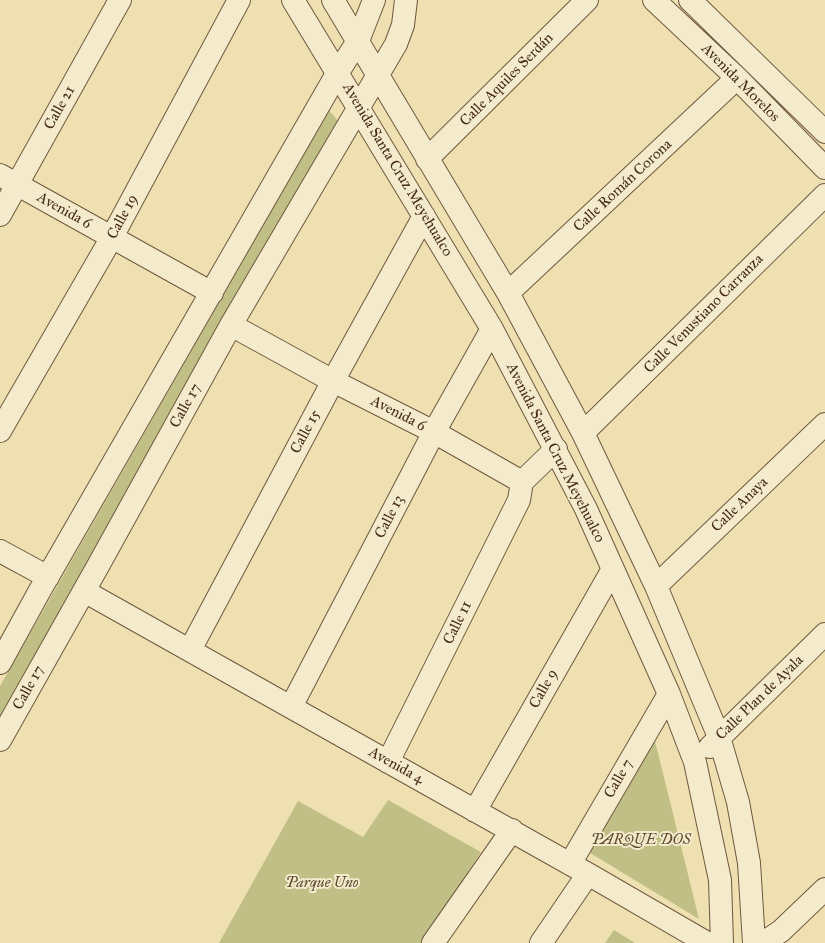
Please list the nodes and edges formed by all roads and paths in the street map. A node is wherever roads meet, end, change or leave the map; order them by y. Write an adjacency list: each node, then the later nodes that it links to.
1 (120, 0): 18 (street, Calle 21)
2 (239, 0): 22 (street, Calle 19)
3 (294, 0): 11 (street, Avenida Santa Cruz Meyehualco)
4 (333, 0): 10 (street, Avenida Santa Cruz Meyehualco)
5 (374, 0): 10 (street)
6 (406, 0): 12 (street, Calle 17)
7 (587, 0): 16 (street, Calle Aquiles Serdán)
8 (654, 0): 13 (street, Avenida Morelos)
9 (690, 0): 15 (street, Avenida Morelos)
10 (358, 41): 11 (street); 12 (street, Avenida Santa Cruz Meyehualco)
11 (338, 72): 14 (street, Avenida Santa Cruz Meyehualco); 23 (street)
12 (379, 75): 14 (street, Calle 17); 16 (street, Avenida Santa Cruz Meyehualco)
13 (737, 78): 17 (street, Avenida Morelos); 24 (street, Calle Román Corona)
14 (359, 108): 21 (street, Avenida Santa Cruz Meyehualco); 25 (street, Calle 17)
15 (825, 132)
16 (427, 159): 24 (street, Avenida Santa Cruz Meyehualco)
17 (825, 168)
18 (9, 180): 20 (street, Calle 21); 22 (street, Avenida 6)
19 (825, 194): 31 (street, Calle Venustiano Carranza)
20 (0, 215)
21 (424, 216): 26 (street, Avenida Santa Cruz Meyehualco); 27 (street, Calle 15)
22 (112, 237): 23 (street, Avenida 6); 29 (street, Calle 19)
23 (212, 293): 36 (street)
24 (508, 293): 31 (street, Avenida Santa Cruz Meyehualco)
25 (231, 325): 27 (street, Avenida 6); 38 (street, Calle 17)
26 (492, 330): 30 (street, Calle 13); 32 (street, Avenida Santa Cruz Meyehualco)
27 (333, 381): 30 (street, Avenida 6); 40 (street, Calle 15)
28 (825, 424): 37 (street, Calle Anaya)
29 (0, 431)
30 (434, 432): 33 (street, Avenida 6); 43 (street, Calle 13)
31 (583, 433): 37 (street, Avenida Santa Cruz Meyehualco)
32 (556, 449): 33 (street); 35 (street, Avenida Santa Cruz Meyehualco)
33 (522, 482): 46 (street, Calle 11)
34 (0, 550): 36 (street)
35 (613, 569): 42 (street, Avenida Santa Cruz Meyehualco); 48 (street, Calle 9)
36 (48, 577): 41 (street)
37 (656, 586): 44 (street, Avenida Santa Cruz Meyehualco)
38 (84, 591): 40 (street, Avenida 4); 45 (street, Calle 17)
39 (825, 634): 44 (street, Calle Plan de Ayala)
40 (190, 650): 43 (street, Avenida 4)
41 (0, 663)
42 (668, 694): 47 (street, Avenida Santa Cruz Meyehualco); 50 (street, Calle 7)
43 (291, 707): 46 (street, Avenida 4)
44 (720, 737): 47 (street, Calle Plan de Ayala); 56 (street, Avenida Santa Cruz Meyehualco)
45 (0, 740)
46 (388, 762): 48 (street, Avenida 4)
47 (694, 762): 55 (street, Avenida Santa Cruz Meyehualco)
48 (475, 811): 49 (street, Avenida 4)
49 (512, 830): 50 (street, Avenida 4); 52 (street)
50 (579, 869): 53 (street, Calle 7); 54 (street, Avenida 4)
51 (825, 889): 57 (street)
52 (433, 943)
53 (541, 943)
54 (707, 943)
55 (722, 943)
56 (754, 943)
57 (763, 943)

